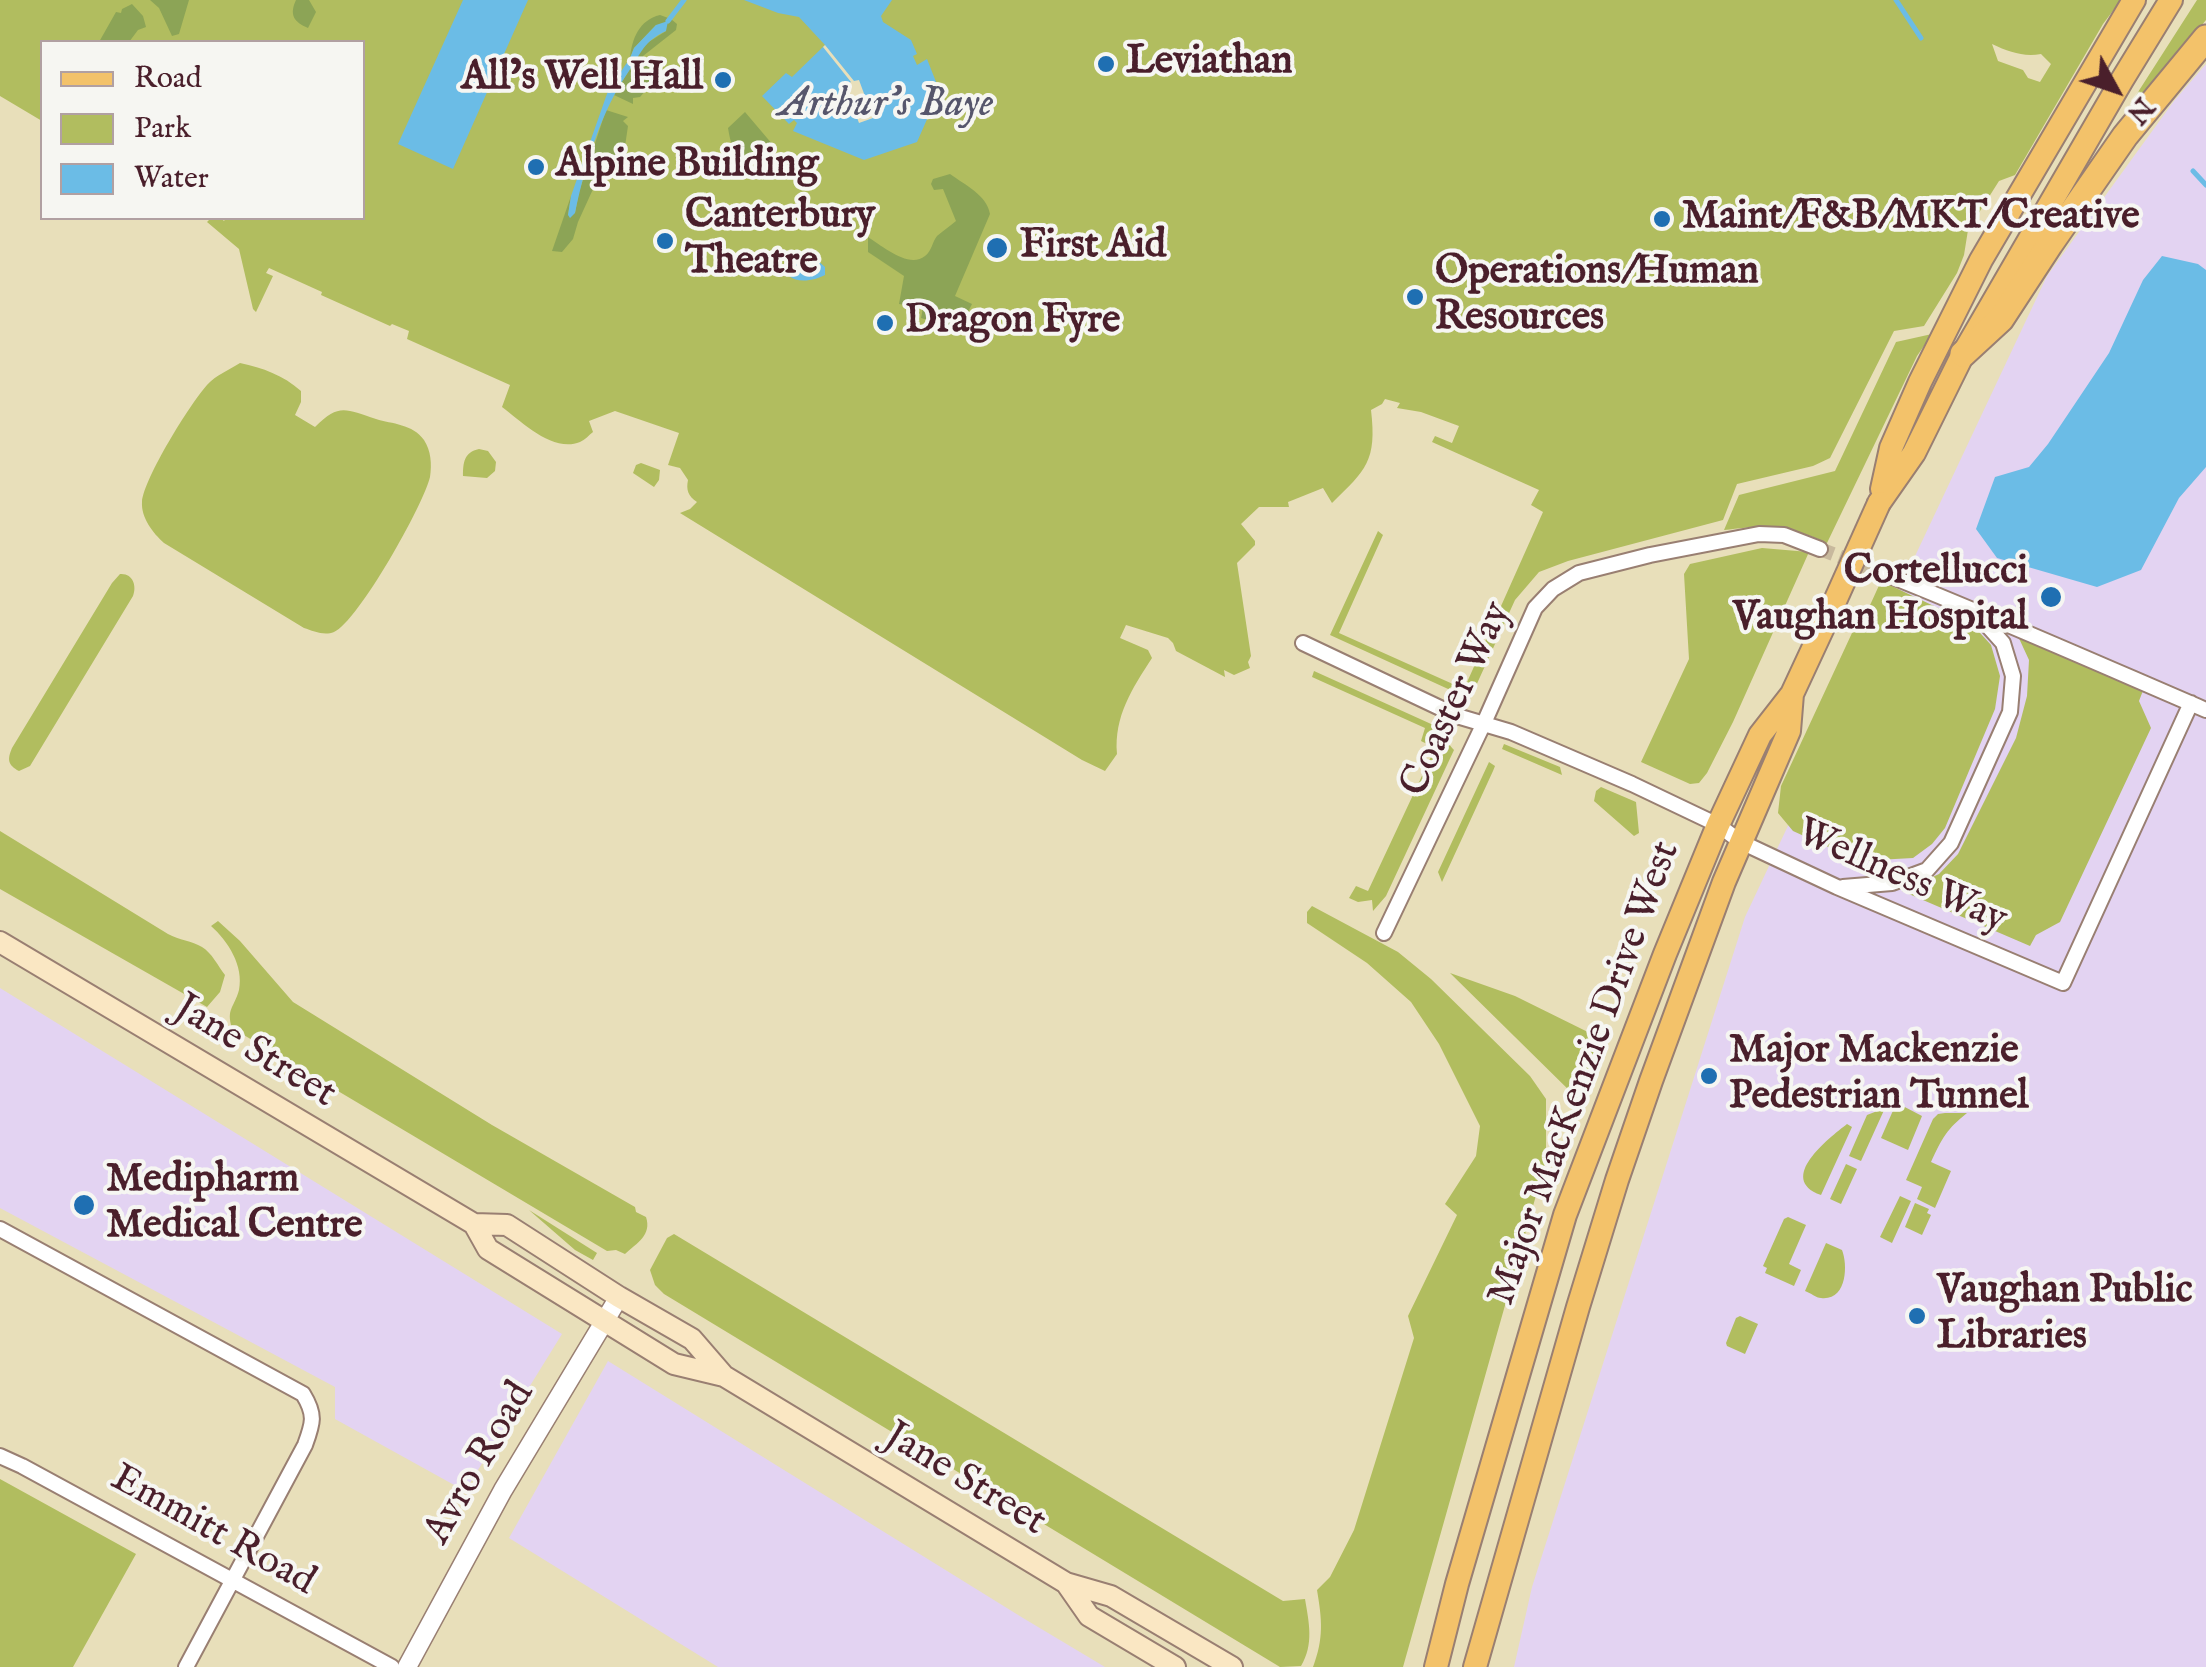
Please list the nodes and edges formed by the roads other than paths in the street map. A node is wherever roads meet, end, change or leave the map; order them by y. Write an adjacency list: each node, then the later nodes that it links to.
1 (2134, 0): 5 (main road, Major MacKenzie Drive West)
2 (2171, 0): 4 (main road, Major MacKenzie Drive West)
3 (2206, 38): 4 (highway)
4 (1963, 354): 5 (main road, Major MacKenzie Drive West)
5 (1879, 502): 10 (main road, Major MacKenzie Drive West, bridge)
6 (1820, 549): 13 (street, Coaster Way)
7 (1885, 574): 8 (street)
8 (1977, 614): 11 (street); 16 (street)
9 (1303, 643): 13 (street, Wellness Way)
10 (1792, 694): 14 (main road, Major MacKenzie Drive West); 15 (main road, Major MacKenzie Drive West)
11 (2191, 704): 12 (street); 16 (street, Wellness Way)
12 (2206, 710)
13 (1484, 723): 14 (street, Wellness Way); 17 (street, Coaster Way)
14 (1718, 825): 15 (street, Wellness Way); 32 (main road, Major MacKenzie Drive West)
15 (1741, 842): 16 (street, Wellness Way); 33 (main road, Major MacKenzie Drive West)
16 (1837, 887)
17 (1384, 933)
18 (0, 942): 19 (main road, Jane Street)
19 (474, 1224): 21 (main road, Jane Street); 22 (main road, Jane Street)
20 (0, 1229): 25 (street)
21 (619, 1297): 22 (street, Avro Road); 23 (main road, Jane Street)
22 (605, 1321): 23 (main road, Jane Street); 29 (street, Avro Road)
23 (724, 1376): 26 (main road, Jane Street)
24 (0, 1456): 25 (street, Emmitt Road)
25 (231, 1579): 27 (street); 28 (street, Emmitt Road)
26 (1066, 1583): 30 (main road, Jane Street); 31 (main road, Jane Street)
27 (186, 1667)
28 (392, 1667)
29 (407, 1667)
30 (1175, 1667)
31 (1232, 1667)
32 (1436, 1667)
33 (1476, 1667)

